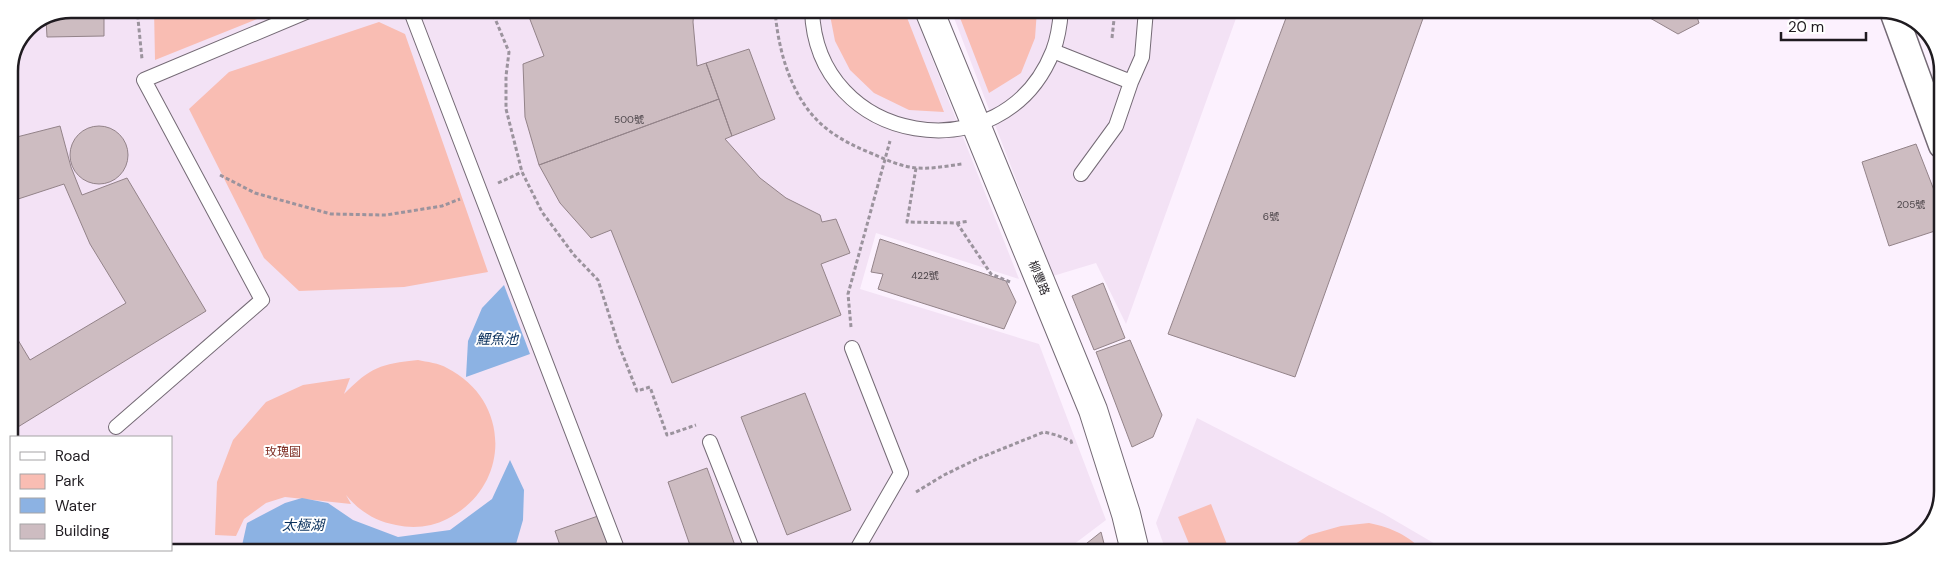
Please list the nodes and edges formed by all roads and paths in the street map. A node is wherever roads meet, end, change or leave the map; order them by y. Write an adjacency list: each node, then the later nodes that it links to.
1 (138, 18): 13 (path)
2 (292, 18): 13 (lane)
3 (413, 18): 21 (lane)
4 (496, 18): 27 (path)
5 (812, 18): 16 (lane)
6 (931, 18): 17 (street, 柳豐路)
7 (1060, 18): 12 (lane)
8 (1114, 18): 11 (path)
9 (1145, 18): 14 (lane)
10 (1895, 19): 15 (street)
11 (1112, 38)
12 (1053, 51): 14 (lane); 17 (lane)
13 (144, 80): 18 (lane)
14 (1131, 82): 20 (lane)
15 (1933, 121)
16 (895, 124): 17 (lane); 25 (path)
17 (976, 125): 24 (street, 柳豐路)
18 (185, 155): 21 (path); 26 (lane)
19 (916, 168): 23 (path)
20 (1081, 174)
21 (479, 191): 30 (lane)
22 (969, 221): 23 (path)
23 (957, 223): 24 (path)
24 (1039, 277): 33 (street, 柳豐路)
25 (852, 348): 32 (lane)
26 (116, 427)
27 (710, 442): 31 (lane)
28 (1074, 448): 29 (path)
29 (912, 494)
30 (615, 544)
31 (750, 544)
32 (860, 544)
33 (1133, 544)

